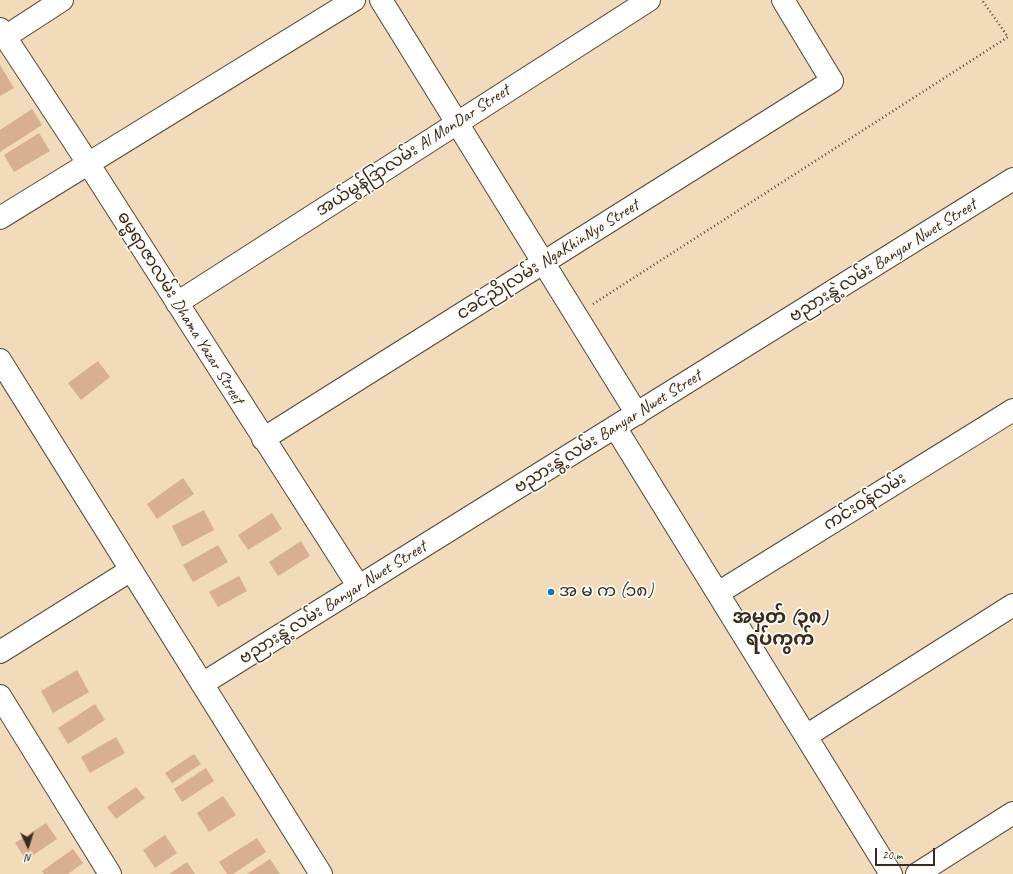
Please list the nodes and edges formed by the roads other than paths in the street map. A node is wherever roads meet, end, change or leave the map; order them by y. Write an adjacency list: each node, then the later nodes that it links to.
1 (62, 0): 6 (street)
2 (354, 0): 8 (street)
3 (381, 0): 7 (street)
4 (649, 0): 7 (street, အယ်မွန်ဒြာလမ်း Al MonDar Street)
5 (783, 0): 11 (street, ငခင်ညိုလမ်း NgaKhinNyo Street)
6 (2, 33): 8 (street, ဓမ္မရာဇာလမ်း Dhama Yazar Street)
7 (457, 124): 11 (street); 12 (street, အယ်မွန်ဒြာလမ်း Al MonDar Street)
8 (88, 163): 10 (street); 12 (street, ဓမ္မရာဇာလမ်း Dhama Yazar Street)
9 (1013, 179): 15 (street, ဗညားနွဲ့လမ်း Banyar Nwet Street)
10 (0, 218)
11 (543, 263): 15 (street); 17 (street, ငခင်ညိုလမ်း NgaKhinNyo Street)
12 (177, 303): 17 (street, ဓမ္မရာဇာလမ်း Dhama Yazar Street)
13 (0, 360): 18 (street)
14 (1013, 410): 20 (street, ကင်းဝန်လမ်း)
15 (637, 414): 16 (street, ဗညားနွဲ့လမ်း Banyar Nwet Street)
16 (615, 427): 19 (street, ဗညားနွဲ့လမ်း Banyar Nwet Street); 20 (street)
17 (263, 439): 19 (street, ဓမ္မရာဇာလမ်း Dhama Yazar Street)
18 (131, 570): 22 (street); 23 (street)
19 (359, 587): 23 (street, ဗညားနွဲ့လမ်း Banyar Nwet Street)
20 (718, 593): 25 (street)
21 (1013, 605): 25 (street)
22 (0, 652)
23 (202, 684): 28 (street)
24 (0, 696): 27 (street)
25 (806, 736): 29 (street)
26 (1013, 813): 30 (street)
27 (110, 874)
28 (321, 874)
29 (891, 874)
30 (917, 874)

